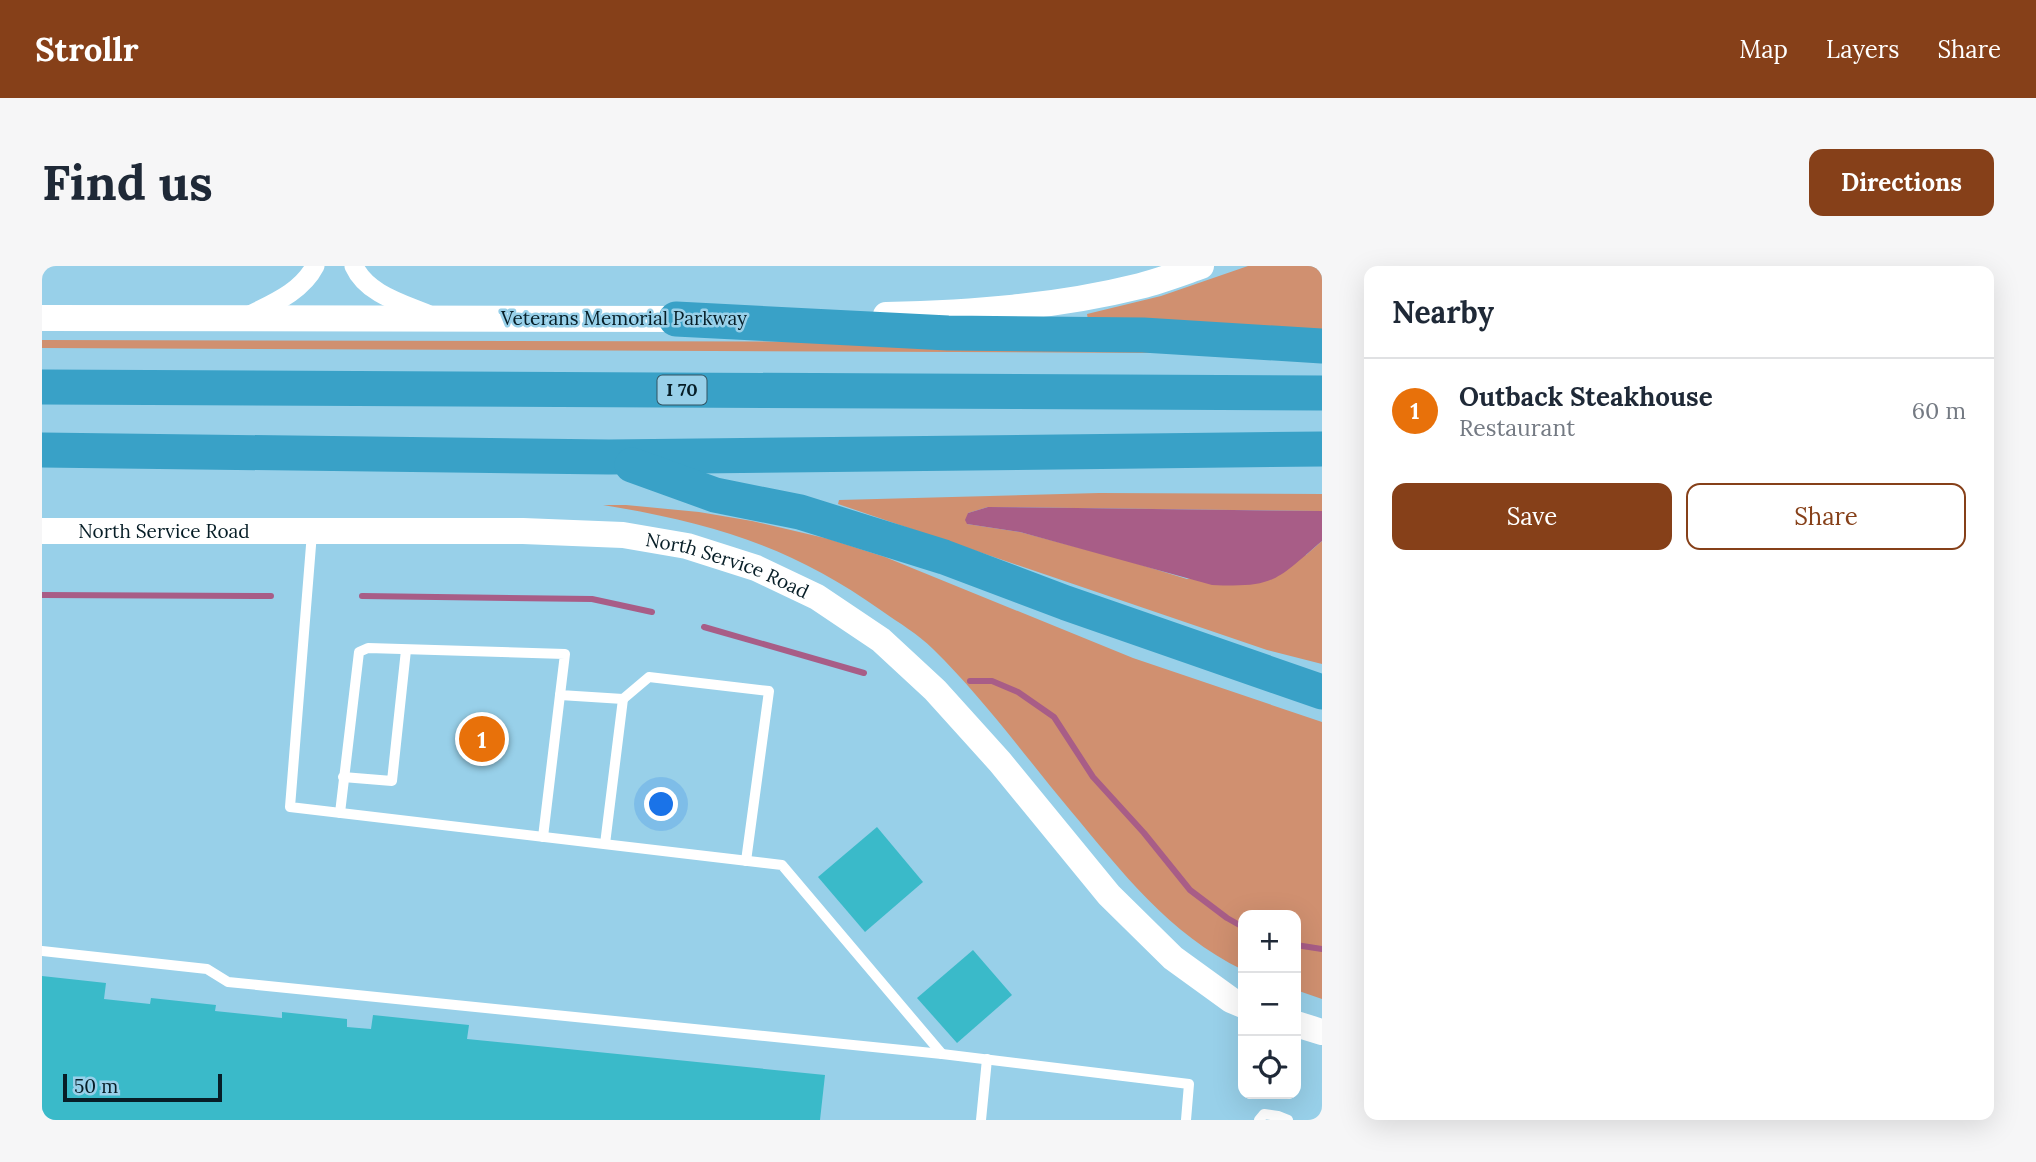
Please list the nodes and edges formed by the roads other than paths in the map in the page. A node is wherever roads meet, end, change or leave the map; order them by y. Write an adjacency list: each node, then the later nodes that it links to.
1 (315, 266): 5 (street)
2 (354, 266): 6 (street)
3 (1201, 266): 7 (street, Veterans Memorial Parkway)
4 (42, 318): 5 (street, Veterans Memorial Parkway)
5 (244, 318): 6 (street, Veterans Memorial Parkway)
6 (440, 319): 7 (street, Veterans Memorial Parkway)
7 (676, 319): 8 (highway)
8 (1322, 346)
9 (42, 387): 10 (highway, I 70)
10 (1322, 393)
11 (1322, 449): 13 (highway)
12 (42, 450): 13 (highway)
13 (609, 457): 17 (highway)
14 (42, 531): 15 (street, North Service Road)
15 (312, 531): 21 (lane); 26 (street, North Service Road)
16 (406, 650): 18 (lane); 20 (lane); 20 (lane)
17 (1312, 684)
18 (560, 695): 19 (lane); 22 (lane)
19 (624, 699): 23 (lane); 24 (lane)
20 (343, 776): 21 (lane)
21 (340, 813): 22 (lane)
22 (544, 836): 23 (lane)
23 (605, 844): 24 (lane)
24 (746, 861): 29 (lane)
25 (42, 951): 29 (lane)
26 (1238, 1003)
27 (1301, 1026): 28 (street)
28 (1322, 1032)
29 (942, 1054): 30 (lane)
30 (987, 1059): 31 (lane); 32 (lane)
31 (981, 1120)
32 (1186, 1120)
33 (1259, 1120): 34 (lane)
34 (1288, 1120)

